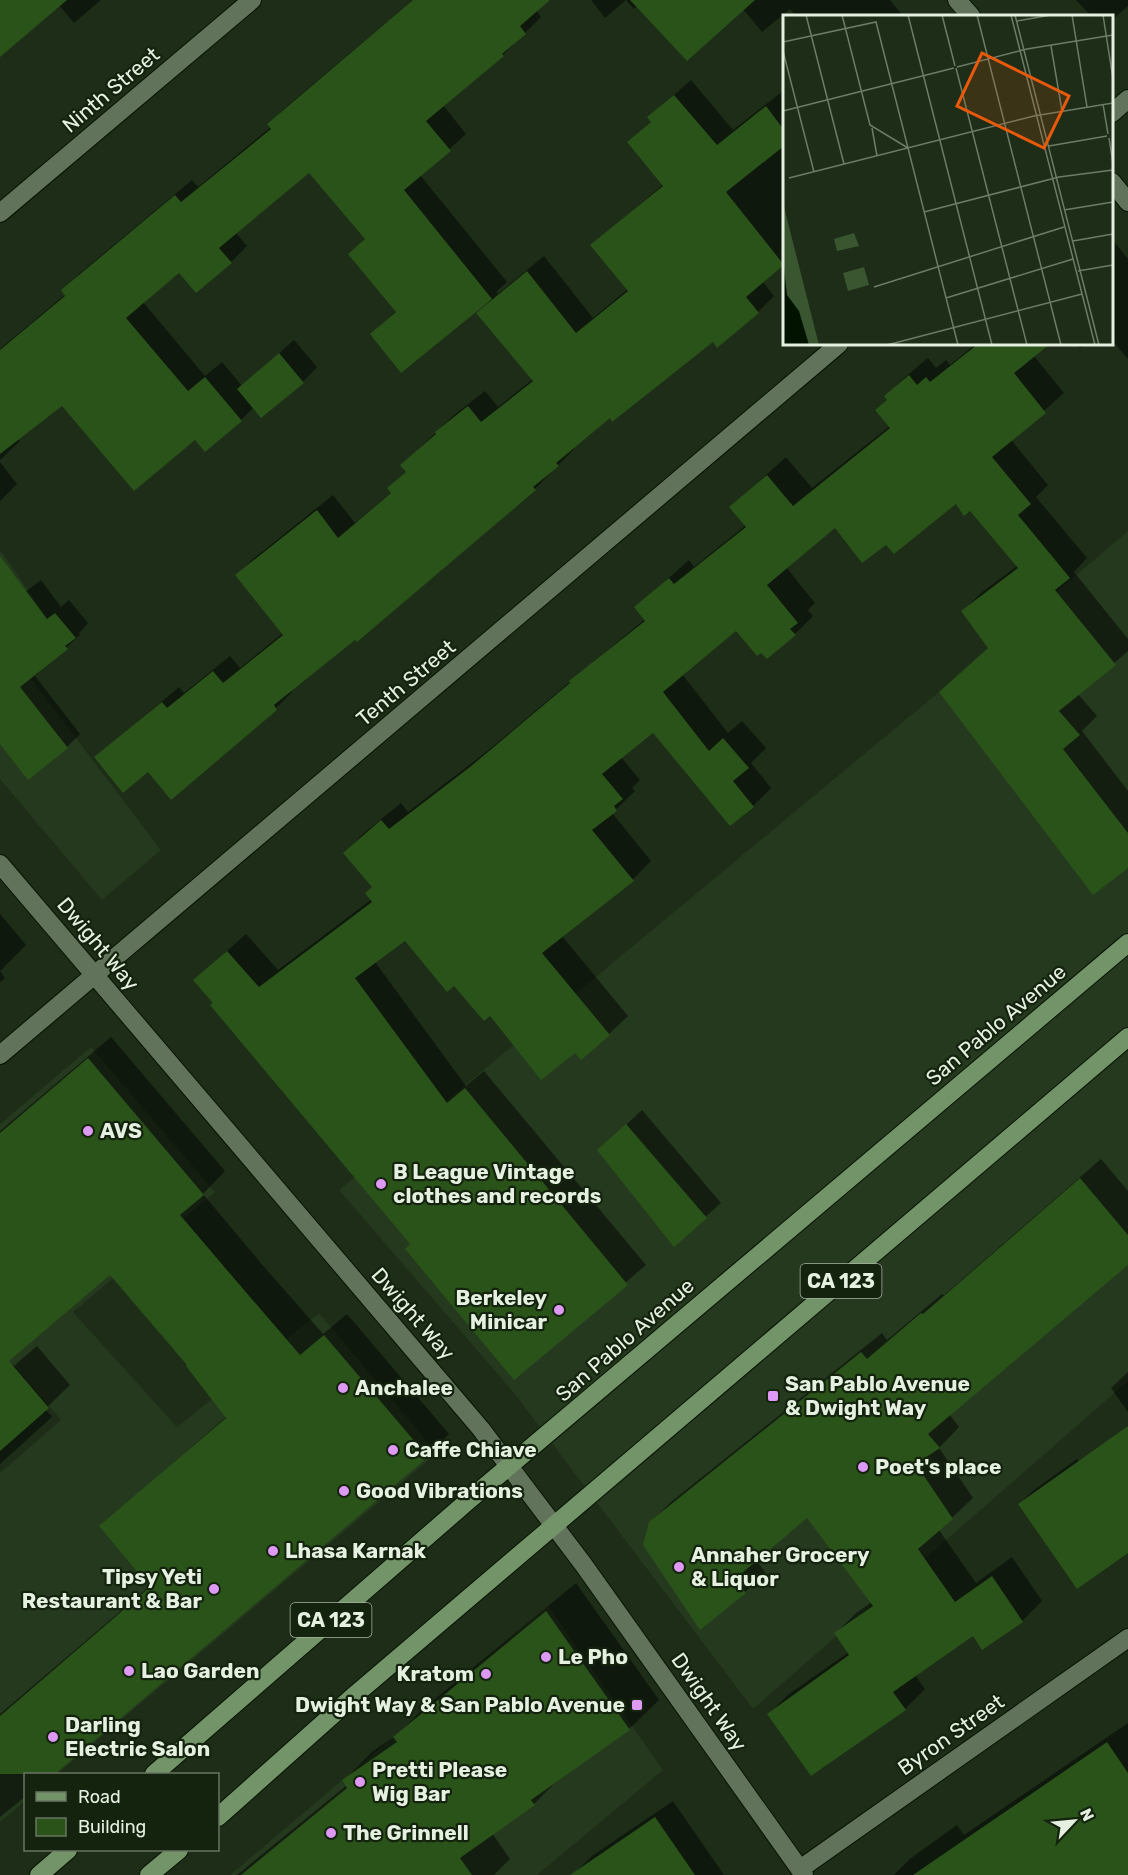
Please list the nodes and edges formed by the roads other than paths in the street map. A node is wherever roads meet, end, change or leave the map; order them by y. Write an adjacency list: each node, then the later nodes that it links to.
1 (252, 0): 8 (street, Ninth Street)
2 (957, 0): 3 (street)
3 (970, 15)
4 (1128, 99): 5 (street)
5 (1113, 112)
6 (1113, 183): 7 (street)
7 (1128, 202)
8 (0, 213)
9 (838, 345): 12 (street, Tenth Street)
10 (0, 864): 12 (street, Dwight Way)
11 (1128, 943): 15 (main road, San Pablo Avenue / CA 123)
12 (94, 975): 14 (street, Tenth Street); 15 (street, Dwight Way)
13 (1128, 1037): 16 (main road, CA 123)
14 (0, 1055)
15 (510, 1467): 16 (street, Dwight Way); 18 (main road, San Pablo Avenue / CA 123)
16 (554, 1525): 19 (main road, CA 123); 22 (street, Dwight Way)
17 (1128, 1638): 22 (street, Byron Street)
18 (155, 1773)
19 (219, 1816)
20 (67, 1851): 23 (main road)
21 (178, 1851): 24 (main road)
22 (802, 1872)
23 (45, 1873)
24 (149, 1875)

